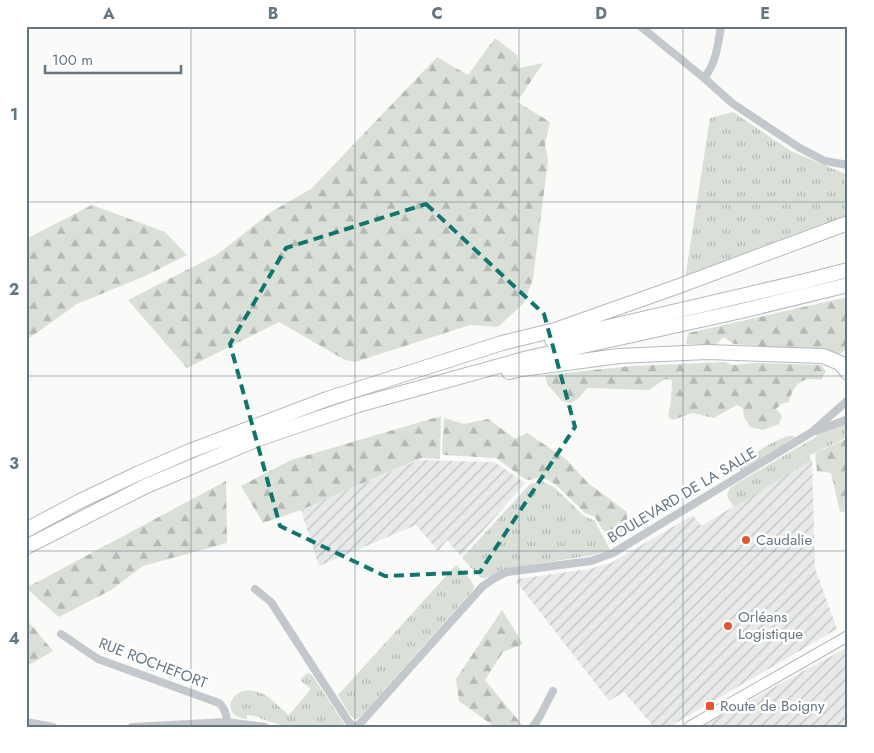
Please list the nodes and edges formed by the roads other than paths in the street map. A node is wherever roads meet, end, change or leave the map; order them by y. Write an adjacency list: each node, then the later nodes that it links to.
1 (640, 26): 3 (street)
2 (722, 26): 3 (street)
3 (704, 78): 4 (street)
4 (848, 165)
5 (848, 223): 9 (highway)
6 (848, 270): 9 (highway)
7 (848, 285): 10 (highway)
8 (848, 373): 10 (highway)
9 (386, 380): 14 (highway)
10 (425, 386): 15 (highway)
11 (848, 400): 13 (street, BOULEVARD DE LA SALLE)
12 (848, 419): 13 (street, BOULEVARD DE LA SALLE)
13 (812, 432): 25 (street, BOULEVARD DE LA SALLE)
14 (26, 530)
15 (26, 548)
16 (255, 589): 25 (street)
17 (61, 634): 21 (street, RUE ROCHEFORT)
18 (848, 636): 27 (street)
19 (552, 691): 26 (street)
20 (26, 722): 22 (street)
21 (227, 722): 23 (street); 24 (street)
22 (53, 727)
23 (132, 727)
24 (265, 727)
25 (356, 727)
26 (533, 727)
27 (689, 727)

